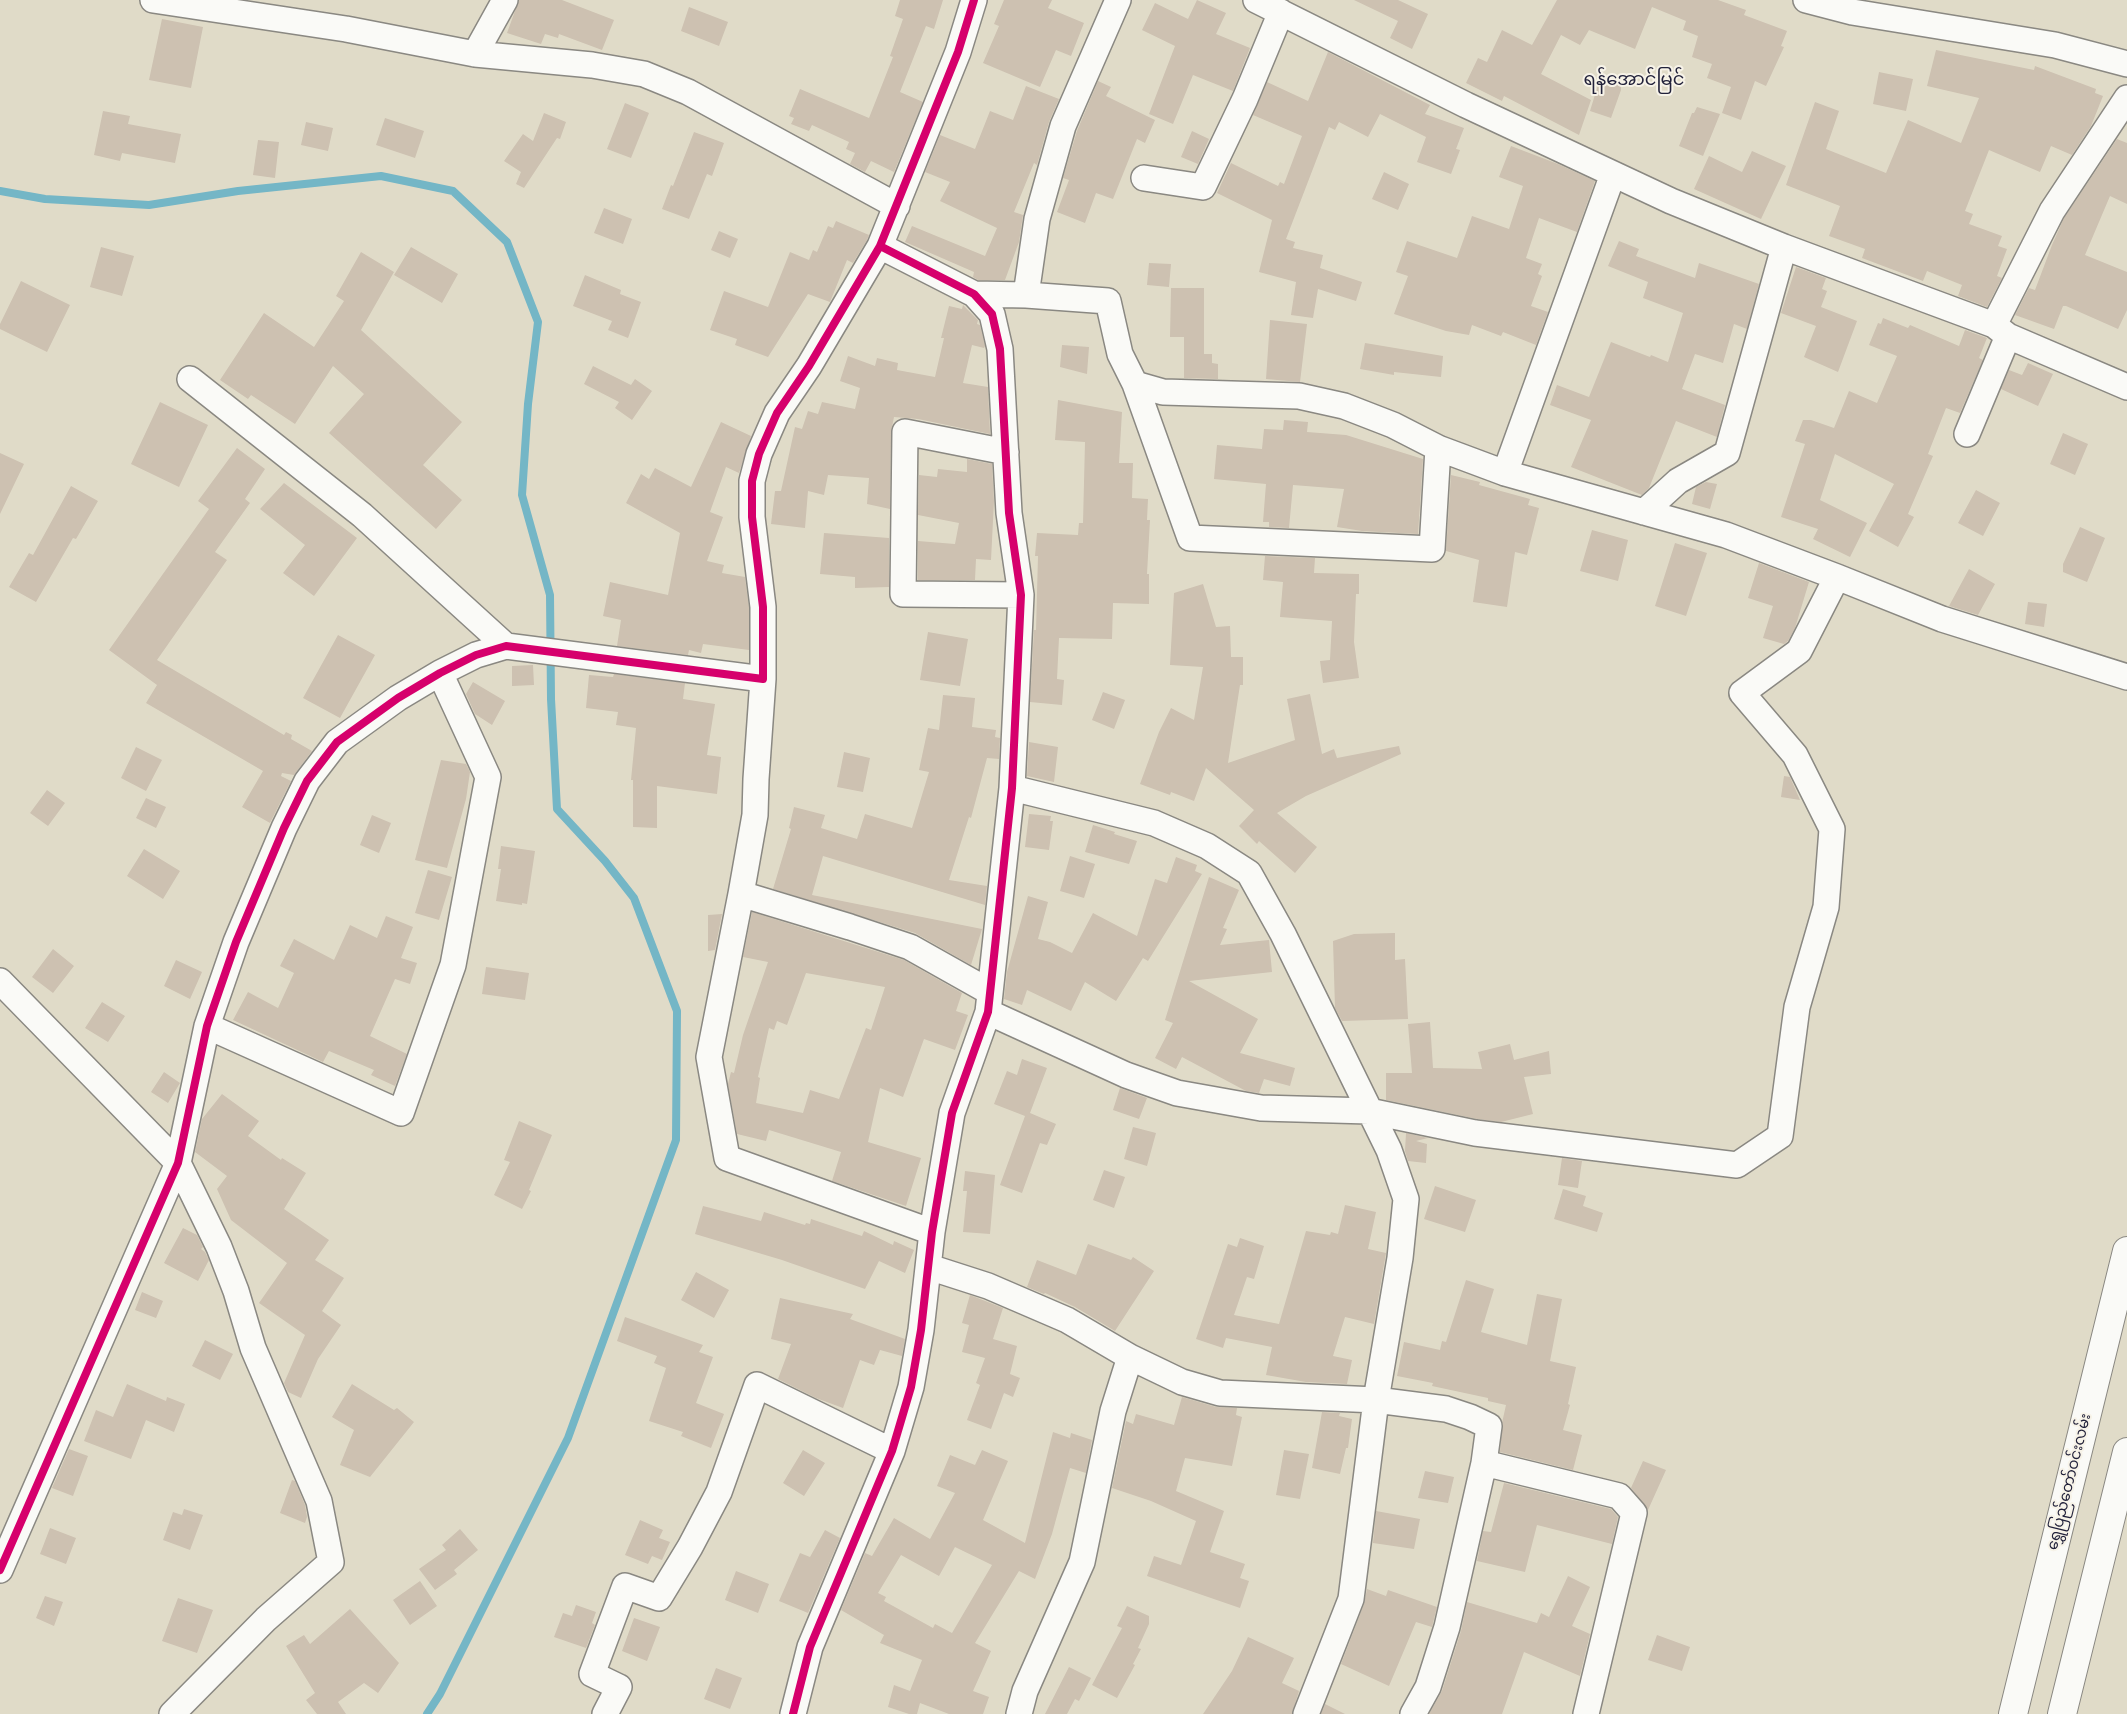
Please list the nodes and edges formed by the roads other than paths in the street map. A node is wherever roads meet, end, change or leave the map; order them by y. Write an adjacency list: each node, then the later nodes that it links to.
1 (153, 0): 8 (street)
2 (505, 0): 8 (street)
3 (974, 0): 13 (street)
4 (1118, 0): 17 (street)
5 (1256, 0): 7 (street)
6 (1806, 0): 9 (street)
7 (1281, 12): 11 (street); 12 (street)
8 (475, 54): 13 (street)
9 (2127, 64)
10 (2127, 98): 18 (street)
11 (1613, 174): 15 (street); 25 (street)
12 (1144, 178)
13 (897, 206): 14 (street)
14 (880, 246): 16 (street); 32 (street)
15 (1784, 247): 18 (street); 26 (street)
16 (974, 294): 17 (street); 24 (street)
17 (1026, 295): 20 (street)
18 (2001, 331): 21 (street); 22 (street)
19 (190, 380): 29 (street)
20 (1135, 384): 23 (street); 23 (street)
21 (2127, 387)
22 (1967, 434)
23 (1438, 448): 25 (street)
24 (1006, 452): 28 (street); 28 (street)
25 (1505, 473): 26 (street)
26 (1644, 512): 27 (street)
27 (1838, 576): 31 (street); 38 (street)
28 (1021, 595): 33 (street)
29 (506, 646): 30 (street); 32 (street)
30 (440, 673): 37 (street); 37 (street)
31 (2127, 677)
32 (763, 679): 34 (street)
33 (1012, 788): 36 (street); 38 (street)
34 (741, 894): 36 (street); 40 (street)
35 (0, 981): 39 (street)
36 (989, 1002): 38 (street); 40 (street)
37 (207, 1026): 39 (street)
38 (1370, 1111): 44 (street)
39 (178, 1163): 48 (street); 49 (street)
40 (932, 1232): 42 (street)
41 (2127, 1251): 56 (main road, ရွှေပြည်တော်ဝင်းလမ်း)
42 (929, 1266): 43 (street); 45 (street)
43 (1130, 1357): 44 (street); 52 (street)
44 (1376, 1400): 47 (street); 53 (street)
45 (892, 1451): 50 (street); 51 (street)
46 (2127, 1452): 57 (main road)
47 (1484, 1463): 54 (street); 55 (street)
48 (0, 1570)
49 (172, 1714)
50 (605, 1714)
51 (793, 1714)
52 (1019, 1714)
53 (1306, 1714)
54 (1413, 1714)
55 (1586, 1714)
56 (2013, 1714)
57 (2062, 1714)

